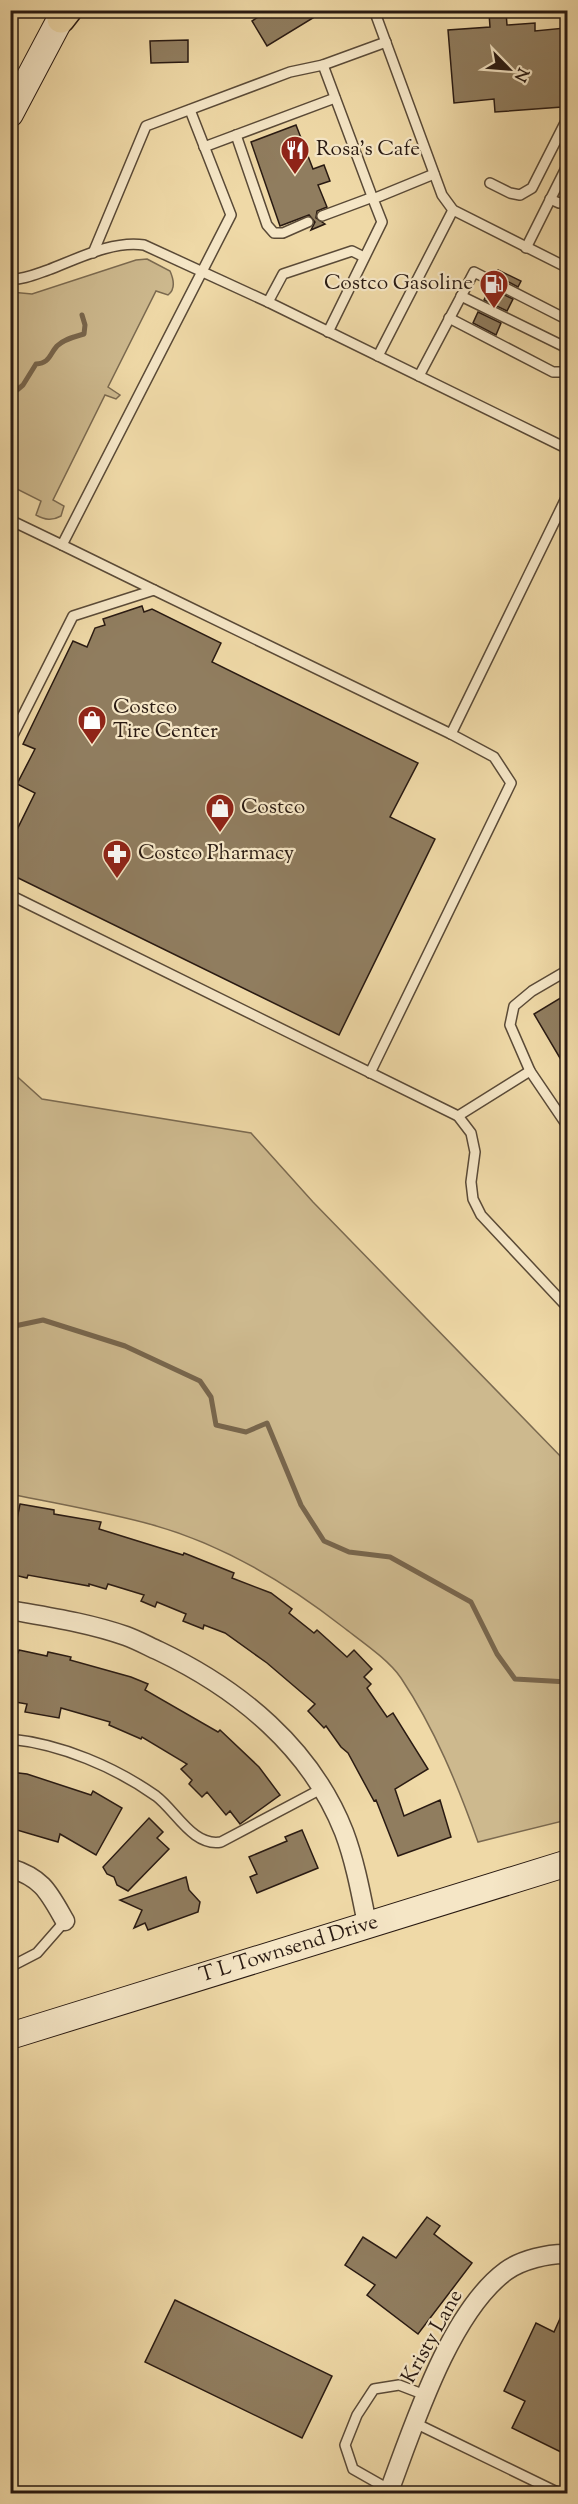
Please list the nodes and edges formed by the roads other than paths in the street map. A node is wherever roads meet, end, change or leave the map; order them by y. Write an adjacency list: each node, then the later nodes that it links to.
1 (374, 10): 3 (lane)
2 (64, 13): 7 (street)
3 (386, 42): 4 (lane); 12 (lane)
4 (323, 65): 5 (lane); 6 (lane)
5 (335, 98): 9 (lane); 14 (lane)
6 (190, 110): 10 (lane); 21 (lane)
7 (10, 114)
8 (567, 117): 13 (lane)
9 (236, 135): 10 (lane); 19 (lane)
10 (204, 147): 24 (lane)
11 (567, 164): 15 (lane)
12 (434, 174): 14 (lane); 17 (lane)
13 (490, 183)
14 (373, 198): 18 (lane); 22 (lane)
15 (550, 199): 16 (lane); 20 (lane)
16 (567, 201)
17 (453, 210): 20 (lane); 32 (lane)
18 (322, 216)
19 (308, 222)
20 (526, 248): 23 (lane)
21 (93, 253): 24 (lane); 25 (lane)
22 (364, 257): 27 (lane); 30 (lane)
23 (567, 268)
24 (203, 271): 27 (lane); 38 (lane)
25 (10, 279)
26 (461, 296): 28 (lane); 29 (lane); 31 (lane)
27 (268, 302): 30 (lane)
28 (449, 318): 33 (lane); 34 (lane)
29 (567, 320)
30 (328, 332): 32 (lane)
31 (567, 351)
32 (378, 357): 34 (lane)
33 (567, 372)
34 (419, 376): 35 (lane)
35 (567, 449)
36 (567, 494): 40 (lane)
37 (10, 520): 38 (lane)
38 (62, 545): 39 (lane)
39 (154, 590): 40 (lane); 41 (lane)
40 (451, 734): 45 (lane)
41 (10, 741)
42 (10, 896): 45 (lane)
43 (567, 970): 44 (lane)
44 (530, 1071): 46 (lane); 47 (lane)
45 (370, 1072): 46 (lane)
46 (458, 1116): 49 (lane)
47 (567, 1127)
48 (567, 1290): 49 (lane)
49 (557, 1296): 50 (lane)
50 (567, 1308)
51 (10, 1610): 53 (street)
52 (10, 1739): 53 (lane)
53 (322, 1788): 57 (street)
54 (567, 1863): 57 (street, T L Townsend Drive)
55 (10, 1868): 56 (street)
56 (65, 1921): 58 (lane)
57 (367, 1924): 59 (street, T L Townsend Drive)
58 (10, 1967)
59 (10, 2036)
60 (567, 2254): 61 (street, Kristy Lane)
61 (425, 2395): 62 (street, Kristy Lane); 63 (lane)
62 (415, 2423): 63 (street, Kristy Lane); 64 (lane)
63 (393, 2490)
64 (561, 2493)

